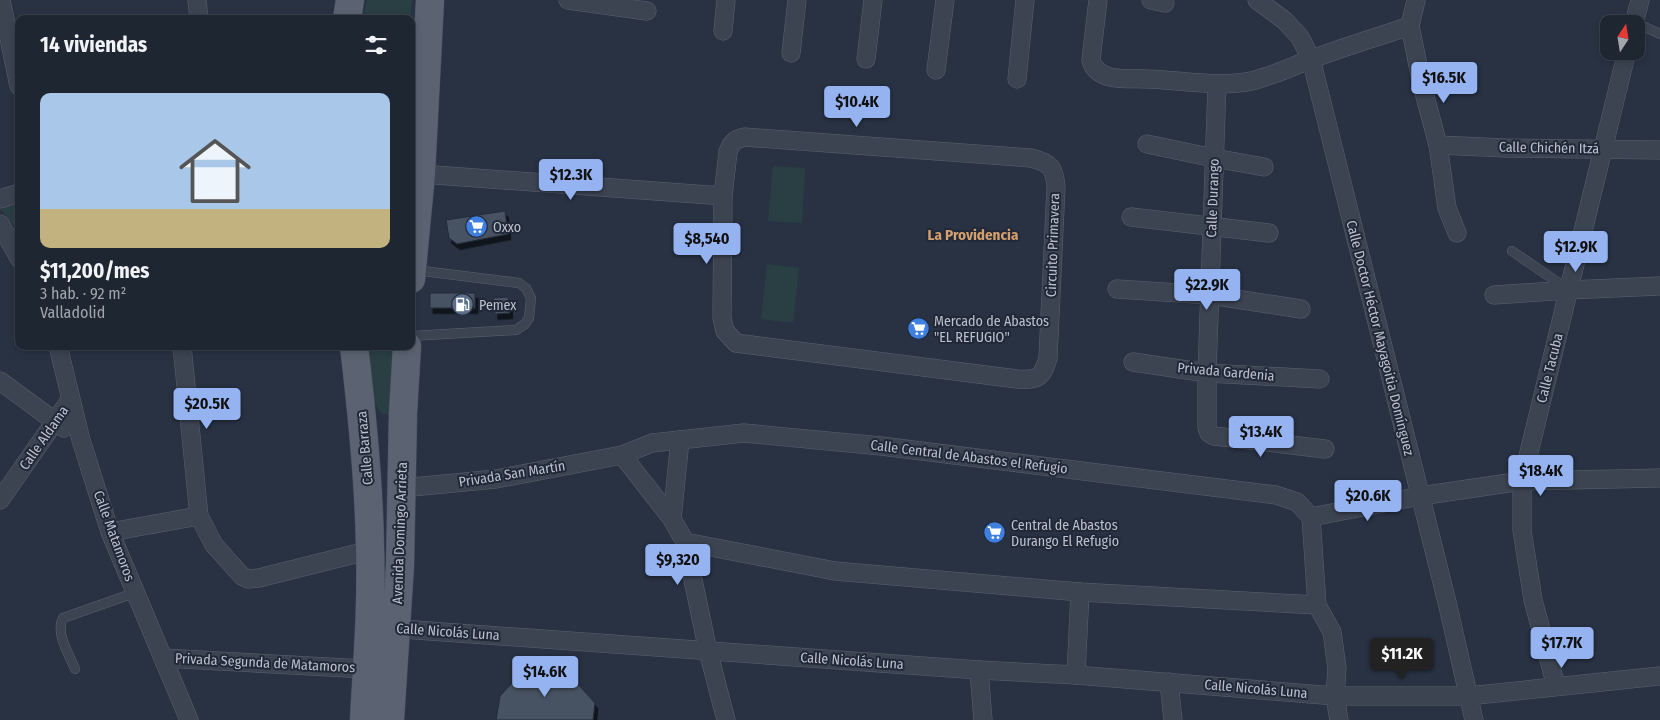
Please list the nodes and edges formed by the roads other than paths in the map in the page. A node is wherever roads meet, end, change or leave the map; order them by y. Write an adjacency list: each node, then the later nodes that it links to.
1 (1, 0): 27 (street)
2 (197, 0): 16 (street)
3 (350, 0): 17 (main road)
4 (430, 0): 37 (main road)
5 (568, 0): 15 (street)
6 (726, 0): 21 (street)
7 (797, 0): 23 (street)
8 (873, 0): 24 (street)
9 (945, 0): 28 (street)
10 (1026, 0): 29 (street)
11 (1098, 0): 30 (street)
12 (1257, 0): 25 (street, Calle Doctor Héctor Mayagoitia Domínguez)
13 (1416, 0): 19 (street)
14 (1640, 0): 18 (street)
15 (647, 12)
16 (199, 15)
17 (347, 15)
18 (1636, 15)
19 (1410, 26): 25 (street); 32 (street)
20 (1645, 28): 22 (lane)
21 (722, 31)
22 (1660, 34)
23 (791, 53)
24 (866, 59)
25 (1311, 59): 30 (street); 76 (street, Calle Doctor Héctor Mayagoitia Domínguez)
26 (1625, 60): 33 (street, Calle Tacuba)
27 (15, 67)
28 (936, 70)
29 (1017, 79)
30 (1218, 84): 35 (street, Calle Durango)
31 (1147, 144): 35 (street)
32 (1438, 145): 33 (street, Calle Chichén Itzá); 45 (street)
33 (1603, 149): 34 (street, Calle Chichén Itzá); 52 (street, Calle Tacuba)
34 (1660, 150)
35 (1214, 158): 36 (street); 43 (street, Calle Durango)
36 (1264, 167)
37 (421, 174): 39 (street); 46 (main road)
38 (15, 194): 40 (street)
39 (723, 196): 39 (street, Circuito Primavera)
40 (0, 199)
41 (1131, 217): 43 (street)
42 (0, 224): 47 (street)
43 (1212, 226): 44 (street); 53 (street, Calle Durango)
44 (1269, 233)
45 (1456, 233)
46 (415, 237)
47 (15, 251)
48 (1512, 251): 52 (lane)
49 (415, 269): 56 (lane)
50 (1660, 286): 52 (street)
51 (1117, 289): 53 (street)
52 (1569, 290): 54 (street); 74 (street, Calle Tacuba)
53 (1210, 295): 55 (street); 62 (street, Calle Durango)
54 (1494, 295)
55 (1301, 309)
56 (415, 336)
57 (59, 350): 65 (street, Calle Matamoros)
58 (182, 350): 78 (street)
59 (355, 350): 67 (main road, Calle Barraza)
60 (407, 350): 66 (main road, Avenida Domingo Arrieta)
61 (1133, 362): 62 (street, Privada Gardenia)
62 (1207, 373): 63 (street, Privada Gardenia); 71 (street, Calle Durango)
63 (1320, 378)
64 (0, 381): 68 (street)
65 (70, 400): 68 (street, Calle Aldama); 69 (street, Calle Matamoros)
66 (403, 413): 67 (main road); 75 (main road, Avenida Domingo Arrieta)
67 (368, 418): 75 (main road); 83 (main road, Calle Barraza)
68 (55, 421): 69 (street); 77 (street, Calle Aldama)
69 (81, 440): 81 (street, Calle Matamoros)
70 (680, 440): 72 (street, Calle Central de Abastos el Refugio); 79 (street, Calle Central de Abastos el Refugio); 80 (street)
71 (1325, 450)
72 (622, 455): 75 (street, Privada San Martín); 80 (street)
73 (1660, 478): 74 (street)
74 (1522, 482): 76 (street); 97 (street, Calle Tacuba)
75 (402, 488): 88 (main road, Avenida Domingo Arrieta)
76 (1420, 496): 79 (street); 99 (street, Calle Doctor Héctor Mayagoitia Domínguez)
77 (0, 500)
78 (200, 516): 81 (street); 83 (street)
79 (1311, 517): 86 (street)
80 (672, 519): 82 (street)
81 (110, 532): 85 (street, Calle Matamoros)
82 (685, 542): 84 (street); 89 (street)
83 (371, 550): 87 (main road, Calle Barraza)
84 (1080, 592): 86 (street); 94 (street)
85 (134, 593): 90 (street, Calle Matamoros); 91 (lane)
86 (1317, 604): 98 (street)
87 (370, 626): 88 (street, Calle Nicolás Luna); 92 (main road, Calle Barraza)
88 (396, 629): 89 (street, Calle Nicolás Luna); 102 (main road, Avenida Domingo Arrieta)
89 (708, 651): 93 (street, Calle Nicolás Luna); 103 (street)
90 (163, 658): 92 (street, Privada Segunda de Matamoros); 100 (street, Calle Matamoros)
91 (75, 669)
92 (366, 669): 101 (main road, Calle Barraza)
93 (980, 670): 94 (street, Calle Nicolás Luna); 104 (street)
94 (1076, 675): 96 (street, Calle Nicolás Luna)
95 (1660, 676): 97 (street, Calle Nicolás Luna)
96 (1168, 682): 98 (street, Calle Nicolás Luna); 105 (street)
97 (1556, 686): 99 (street, Calle Nicolás Luna)
98 (1335, 696): 99 (street, Calle Nicolás Luna); 106 (street)
99 (1468, 696): 107 (street, Calle Doctor Héctor Mayagoitia Domínguez)
100 (188, 720)
101 (364, 720)
102 (390, 720)
103 (726, 720)
104 (983, 720)
105 (1172, 720)
106 (1339, 720)
107 (1474, 720)

